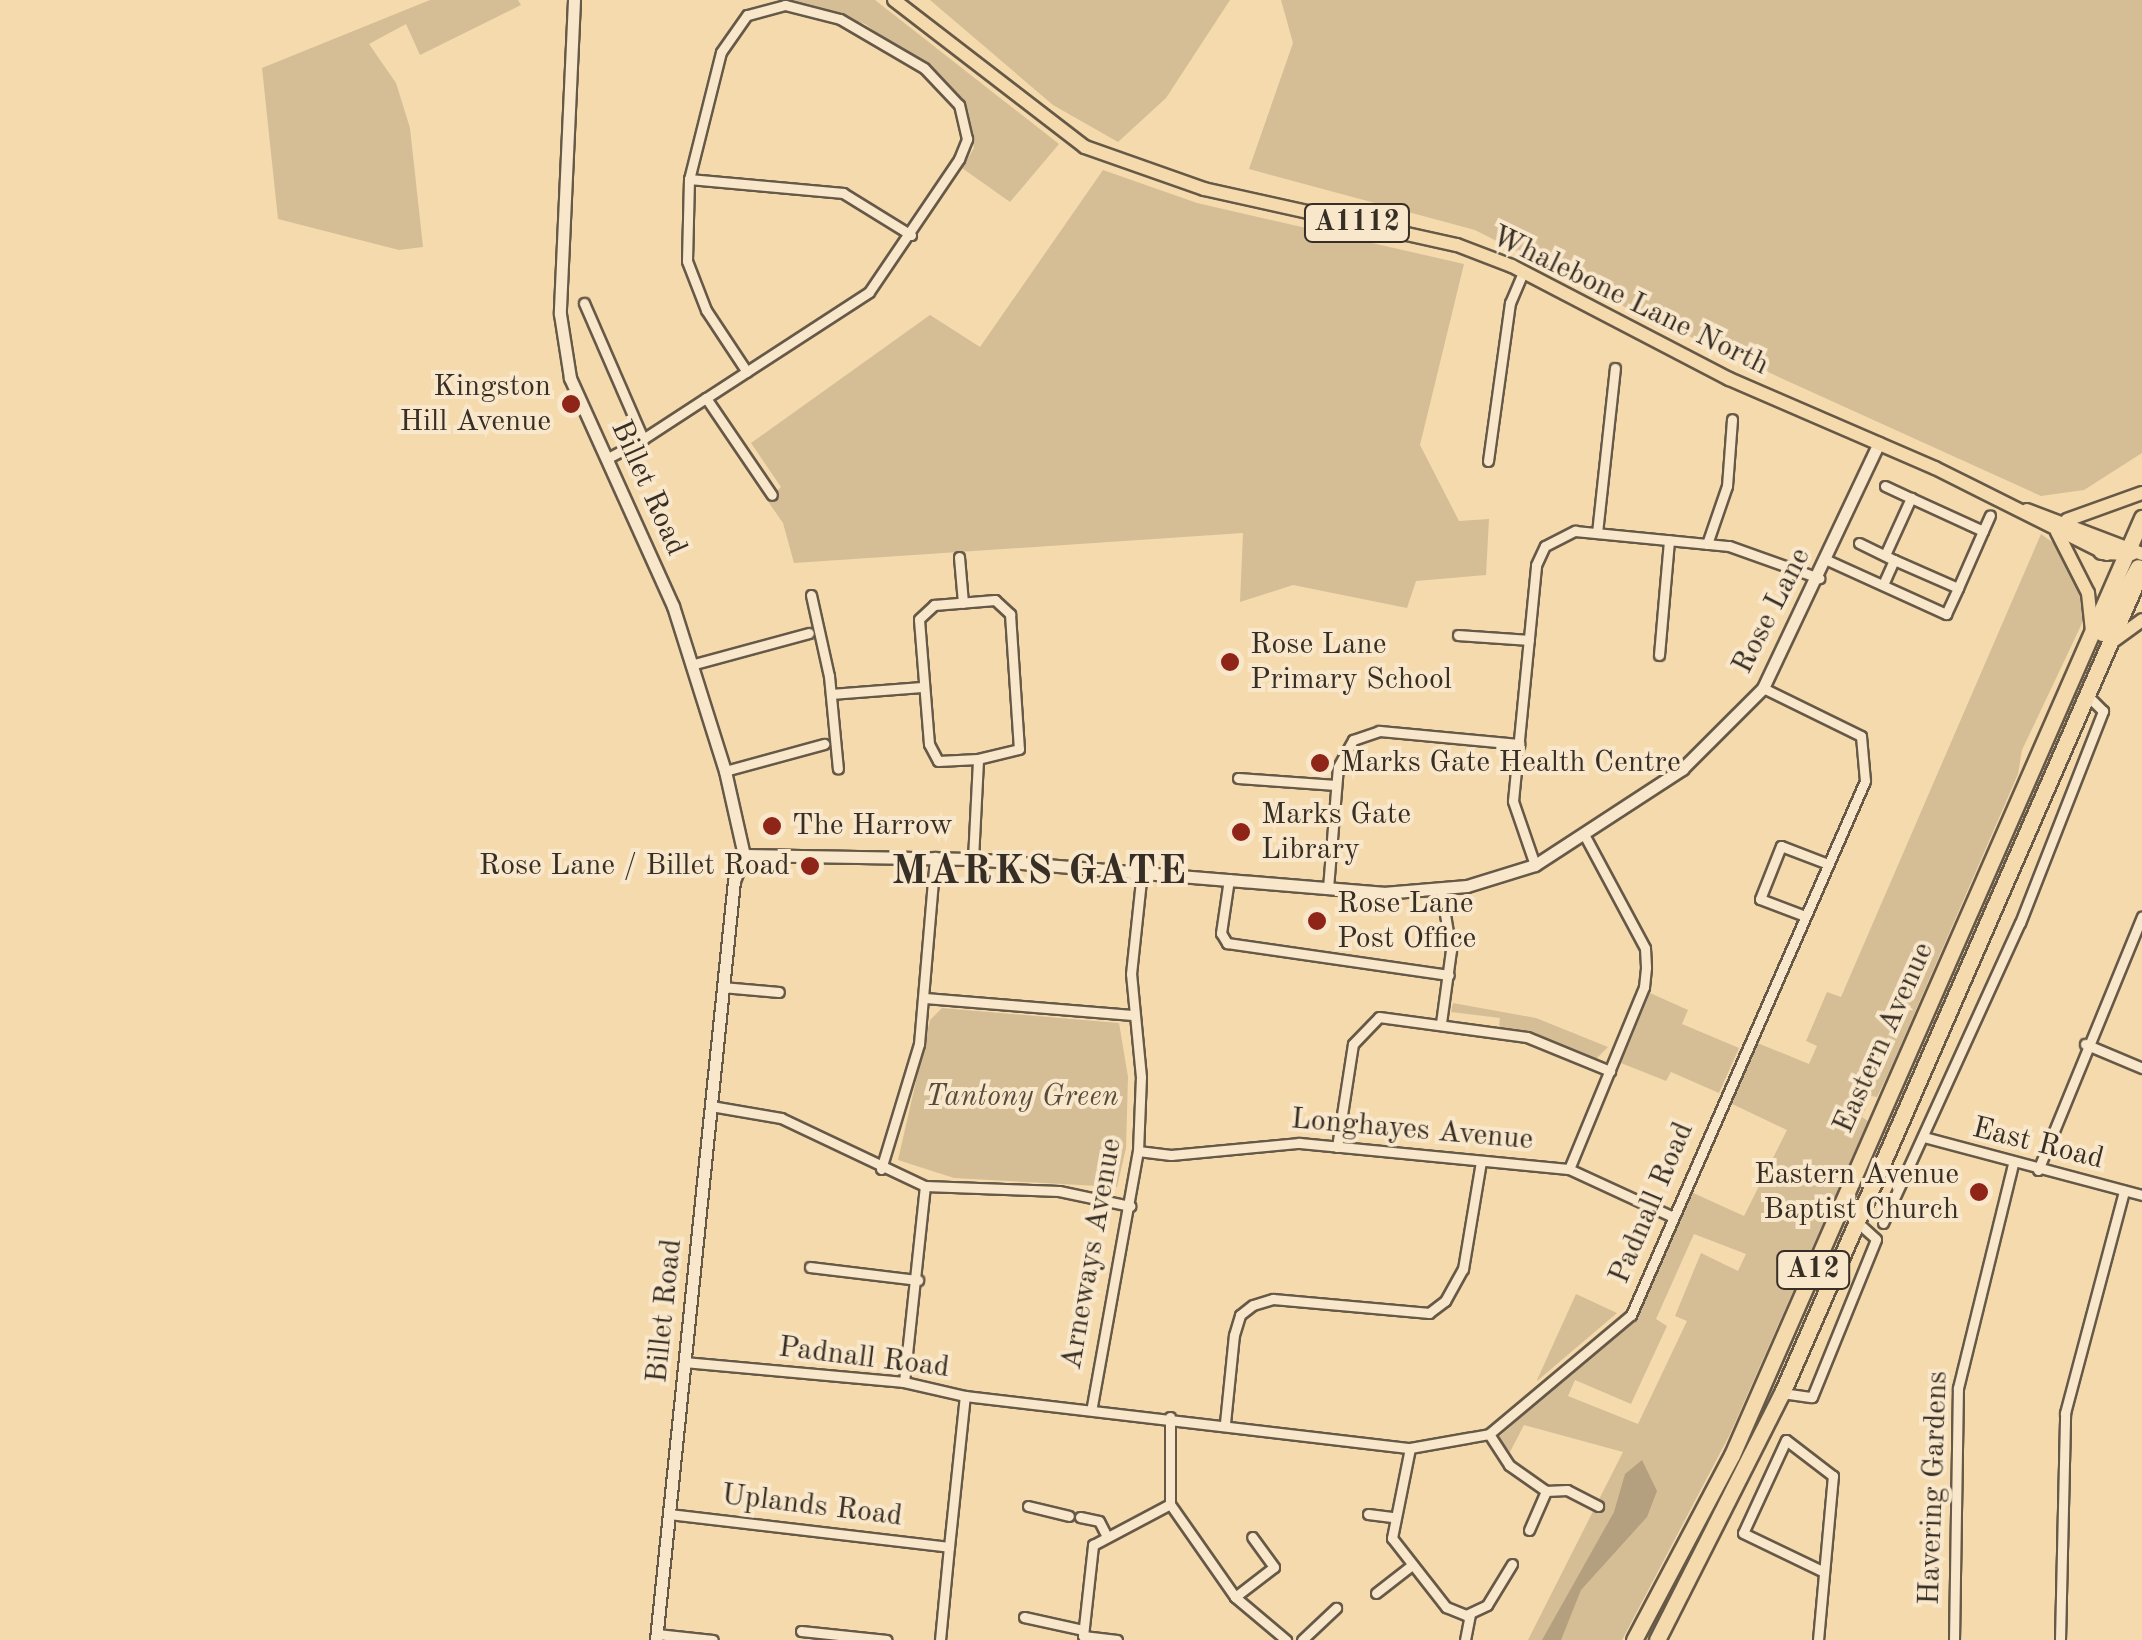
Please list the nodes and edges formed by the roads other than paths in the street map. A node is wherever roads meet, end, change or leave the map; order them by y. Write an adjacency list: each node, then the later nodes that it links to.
1 (574, 0): 13 (street, Billet Road)
2 (894, 0): 5 (main road, Whalebone Lane North / A1112)
3 (689, 180): 4 (street); 4 (street); 8 (street)
4 (911, 234): 8 (street)
5 (1524, 272): 12 (main road, Whalebone Lane North / A1112); 14 (street)
6 (584, 303): 11 (street)
7 (1615, 368): 23 (street)
8 (746, 372): 9 (street)
9 (706, 398): 11 (street); 17 (street)
10 (1732, 419): 26 (street)
11 (643, 439): 13 (street)
12 (1879, 443): 21 (main road, Whalebone Lane North / A1112); 31 (street, Rose Lane)
13 (608, 458): 44 (street, Billet Road)
14 (1488, 461)
15 (1885, 486): 18 (street)
16 (2142, 492): 21 (main road)
17 (772, 496)
18 (1911, 498): 22 (street); 29 (street)
19 (1990, 516): 22 (street)
20 (2140, 521): 30 (highway, A12)
21 (2052, 522): 27 (main road, Whalebone Lane North / A1112); 30 (main road, Whalebone Lane North / A1112); 40 (main road, A1112)
22 (1984, 531): 34 (street)
23 (1597, 533): 24 (street); 41 (street)
24 (1670, 540): 26 (street); 43 (street)
25 (1859, 543): 29 (street)
26 (1706, 544): 32 (street)
27 (2101, 551): 30 (highway)
28 (959, 557): 36 (street)
29 (1889, 557): 33 (street); 34 (street)
30 (2135, 558): 40 (highway, Eastern Avenue / A12); 42 (highway, Eastern Avenue / A12); 66 (highway, A12)
31 (1827, 560): 32 (street, Rose Lane); 33 (street)
32 (1819, 578): 46 (street, Rose Lane)
33 (1882, 586): 34 (street)
34 (1958, 588)
35 (812, 596): 47 (street)
36 (963, 602): 45 (street); 51 (street)
37 (2142, 620): 42 (main road)
38 (809, 632): 44 (street)
39 (1458, 635): 41 (street)
40 (2090, 636): 66 (highway, Eastern Avenue / A12)
41 (1529, 640): 50 (street)
42 (2105, 652): 48 (highway, Eastern Avenue / A12)
43 (1659, 655)
44 (691, 665): 53 (street, Billet Road)
45 (924, 687): 47 (street); 51 (street)
46 (1762, 688): 56 (street, Rose Lane); 60 (street, Padnall Road)
47 (832, 694): 52 (street)
48 (2086, 695): 79 (street); 92 (highway, Eastern Avenue / A12)
49 (824, 744): 53 (street)
50 (1519, 744): 55 (street); 61 (street)
51 (978, 759): 59 (street)
52 (838, 769)
53 (725, 771): 57 (street, Billet Road)
54 (1238, 778): 55 (street)
55 (1336, 785): 64 (street)
56 (1586, 838): 61 (street, Rose Lane); 77 (street)
57 (744, 855): 58 (street, Rose Lane); 70 (street, Billet Road)
58 (935, 857): 59 (street, Rose Lane); 72 (street)
59 (974, 859): 62 (street, Rose Lane)
60 (1828, 864): 67 (street, Padnall Road); 67 (street)
61 (1535, 866): 65 (street, Rose Lane)
62 (1142, 872): 63 (street, Rose Lane); 73 (street, Arneways Avenue)
63 (1229, 879): 64 (street, Rose Lane); 69 (street)
64 (1328, 888): 65 (street, Rose Lane)
65 (1441, 890): 69 (street)
66 (1977, 893): 134 (highway, Eastern Avenue / A12)
67 (1805, 916): 91 (street, Padnall Road)
68 (2140, 924): 75 (street)
69 (1448, 974): 74 (street)
70 (722, 986): 71 (street); 78 (street, Billet Road)
71 (779, 992)
72 (925, 998): 73 (street); 84 (street)
73 (1132, 1015): 81 (street, Arneways Avenue)
74 (1441, 1023): 77 (street); 80 (street)
75 (2085, 1044): 76 (street); 86 (street)
76 (2142, 1068)
77 (1610, 1071): 85 (street)
78 (711, 1106): 84 (street); 96 (street, Billet Road)
79 (1924, 1137): 83 (street, East Road); 93 (street)
80 (1338, 1147): 81 (street, Longhayes Avenue); 82 (street, Longhayes Avenue)
81 (1138, 1151): 90 (street, Arneways Avenue)
82 (1480, 1162): 85 (street, Longhayes Avenue); 102 (street)
83 (2013, 1164): 86 (street, East Road); 137 (street, Havering Gardens)
84 (881, 1169): 87 (street)
85 (1568, 1169): 91 (street, Longhayes Avenue)
86 (2038, 1170): 88 (street, East Road)
87 (925, 1186): 90 (street); 95 (street)
88 (2124, 1191): 89 (street, East Road); 138 (street)
89 (2142, 1195)
90 (1130, 1206): 100 (street, Arneways Avenue)
91 (1671, 1216): 103 (street, Padnall Road)
92 (1858, 1223): 98 (highway, Eastern Avenue / A12); 98 (street)
93 (1883, 1224)
94 (810, 1267): 95 (street)
95 (918, 1280): 97 (street)
96 (684, 1362): 97 (street, Padnall Road); 109 (street, Billet Road)
97 (904, 1382): 99 (street, Padnall Road)
98 (1782, 1392): 135 (highway, Eastern Avenue / A12)
99 (966, 1396): 100 (street, Padnall Road); 115 (street)
100 (1092, 1406): 101 (street, Padnall Road)
101 (1170, 1417): 102 (street, Padnall Road); 106 (street)
102 (1225, 1424): 104 (street, Padnall Road)
103 (1489, 1434): 104 (street, Padnall Road); 105 (street)
104 (1410, 1448): 111 (street)
105 (1546, 1491): 108 (street); 112 (street)
106 (1170, 1504): 113 (street); 120 (street)
107 (1028, 1506): 113 (street)
108 (1598, 1506)
109 (669, 1514): 115 (street, Uplands Road); 126 (street, Billet Road)
110 (1368, 1514): 111 (street)
111 (1392, 1517): 117 (street)
112 (1529, 1530)
113 (1106, 1535): 124 (street)
114 (1252, 1537): 120 (street)
115 (949, 1547): 129 (street)
116 (1512, 1564): 122 (street)
117 (1412, 1566): 119 (street); 122 (street)
118 (1822, 1571): 118 (street); 136 (street)
119 (1376, 1593)
120 (1235, 1597): 131 (street)
121 (1336, 1608): 132 (street)
122 (1470, 1614): 133 (street)
123 (1024, 1618): 124 (street)
124 (1083, 1630): 130 (street)
125 (801, 1631): 128 (street)
126 (656, 1637): 127 (street)
127 (713, 1640)
128 (886, 1640)
129 (940, 1640)
130 (1117, 1640)
131 (1286, 1640)
132 (1302, 1640)
133 (1466, 1640)
134 (1634, 1640)
135 (1656, 1640)
136 (1818, 1640)
137 (1954, 1640)
138 (2060, 1640)

